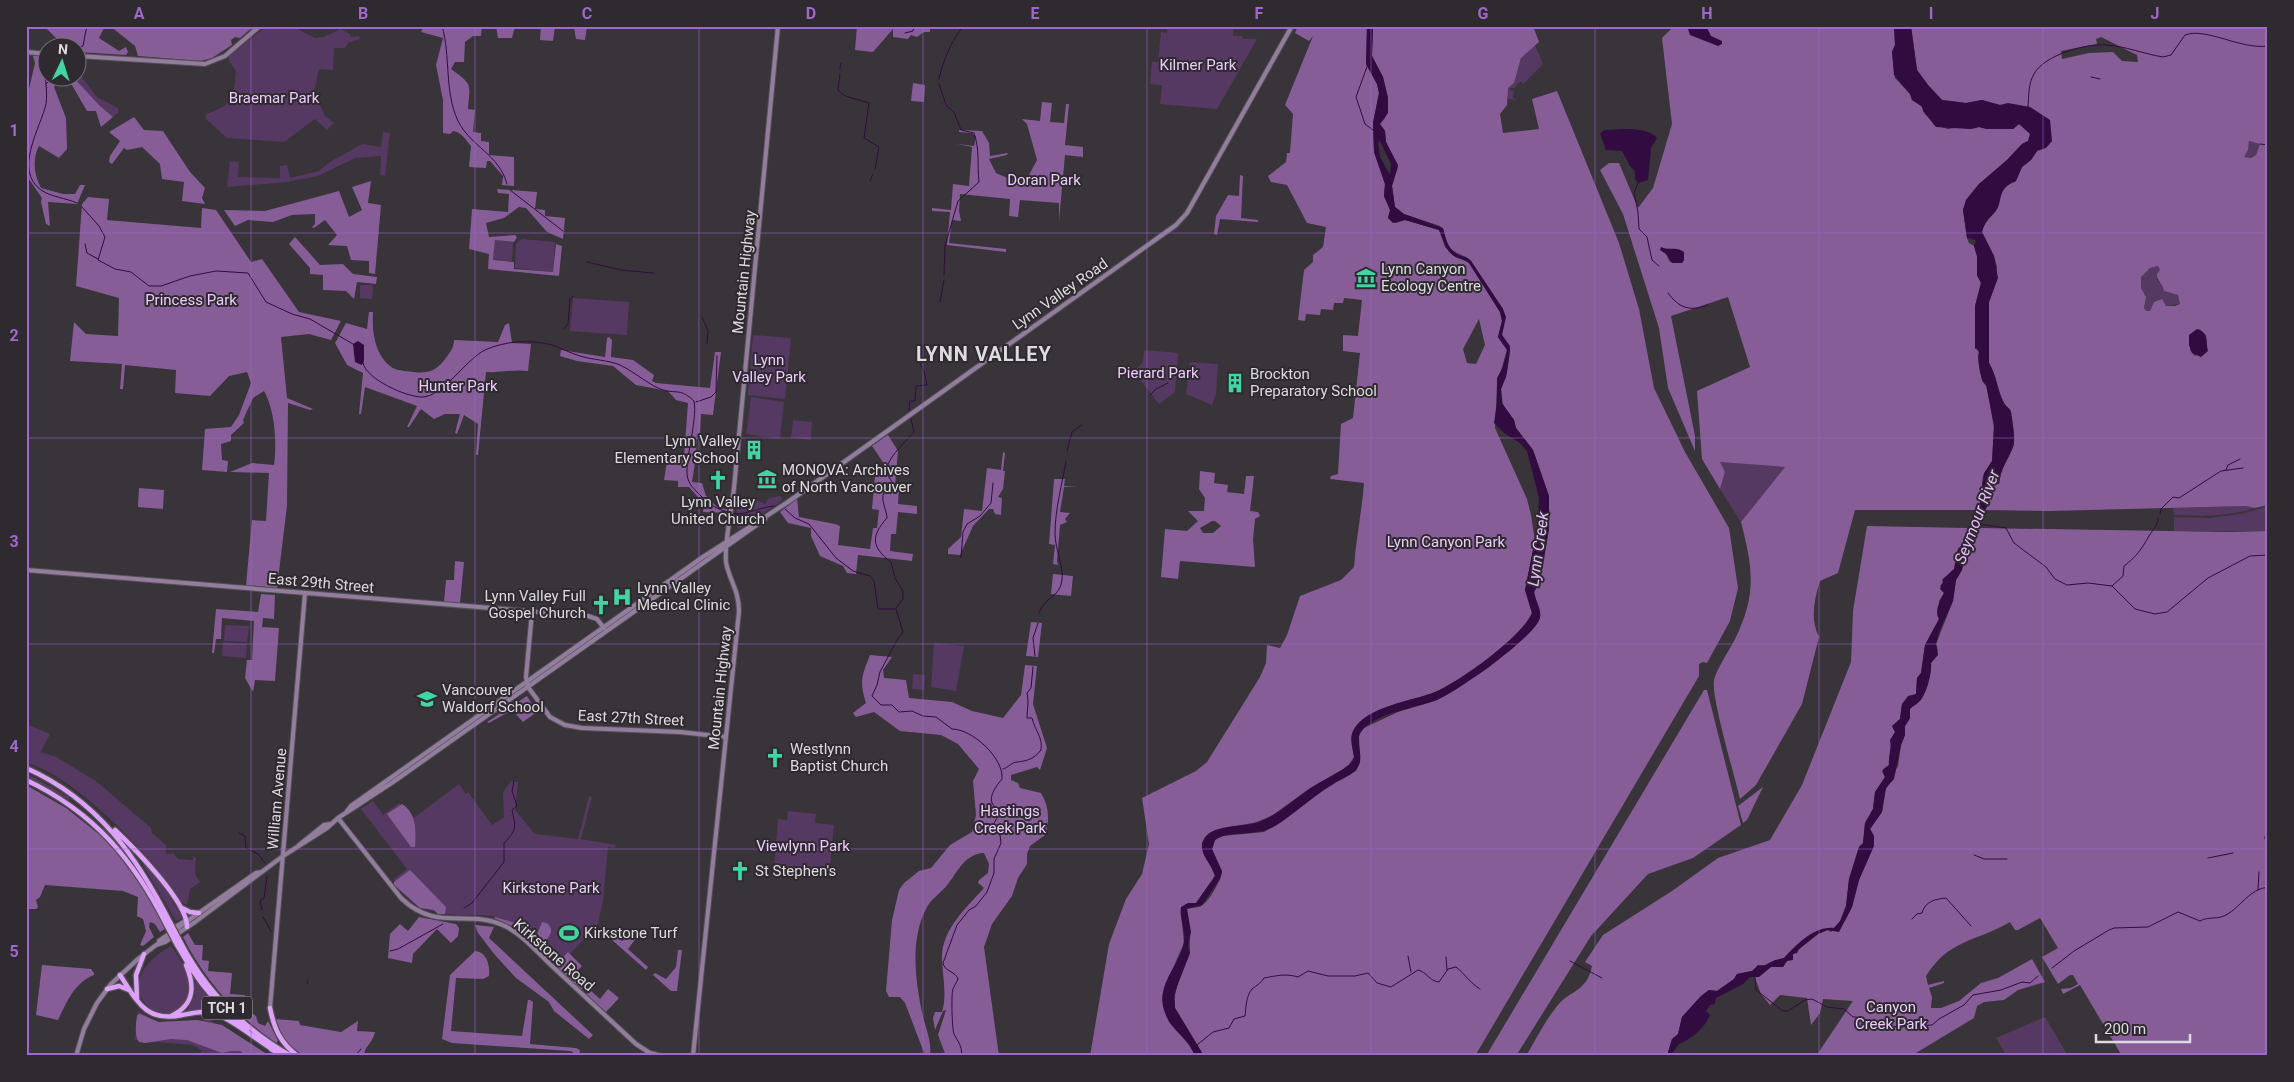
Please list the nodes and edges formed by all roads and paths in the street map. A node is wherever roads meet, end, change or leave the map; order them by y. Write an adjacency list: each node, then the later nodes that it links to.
1 (260, 26): 4 (street)
2 (778, 26): 6 (street, Mountain Highway)
3 (1292, 26): 5 (street, Lynn Valley Road)
4 (88, 57)
5 (769, 515): 6 (street, Lynn Valley Road); 7 (street, Lynn Valley Road)
6 (728, 541): 7 (street, Mountain Highway); 13 (street, Lynn Valley Road)
7 (727, 546): 8 (street, Lynn Valley Road); 9 (street, Mountain Highway)
8 (713, 557): 9 (street); 14 (street, Lynn Valley Road)
9 (727, 564): 16 (street, Mountain Highway)
10 (26, 570): 11 (street, East 29th Street)
11 (305, 593): 12 (street, East 29th Street); 21 (street, William Avenue)
12 (532, 612): 13 (street, East 29th Street); 15 (street)
13 (603, 627): 14 (street); 15 (street, Lynn Valley Road)
14 (606, 632): 15 (street, Lynn Valley Road)
15 (527, 684): 16 (street, East 27th Street); 20 (street, Lynn Valley Road)
16 (726, 736): 43 (street, Mountain Highway)
17 (26, 768): 19 (highway, TCH 1)
18 (26, 780): 27 (highway, TCH 1)
19 (87, 806): 23 (highway); 27 (highway, TCH 1)
20 (338, 818): 21 (street, Lynn Valley Road); 42 (street, Kirkstone Road)
21 (283, 856): 22 (street, Lynn Valley Road); 35 (street, William Avenue)
22 (262, 872): 24 (street, Lynn Valley Road); 26 (street, Lynn Valley Road)
23 (181, 907): 24 (highway); 25 (highway)
24 (199, 913): 25 (street, Lynn Valley Road)
25 (187, 920): 26 (highway); 27 (street, Lynn Valley Road)
26 (187, 927): 27 (street, Lynn Valley Road)
27 (171, 929): 28 (street); 28 (street); 29 (highway, TCH 1, bridge)
28 (157, 943): 30 (street)
29 (179, 944): 36 (highway); 37 (highway, TCH 1); 40 (highway, TCH 1)
30 (144, 954): 31 (street); 34 (highway)
31 (120, 975): 32 (street); 33 (highway)
32 (107, 989): 33 (highway); 38 (street)
33 (130, 990): 34 (highway)
34 (137, 1000): 36 (highway)
35 (270, 1008): 41 (highway)
36 (170, 1016): 37 (highway)
37 (272, 1050): 39 (highway, TCH 1)
38 (76, 1056)
39 (283, 1056)
40 (291, 1056)
41 (298, 1056)
42 (662, 1056)
43 (693, 1056)

